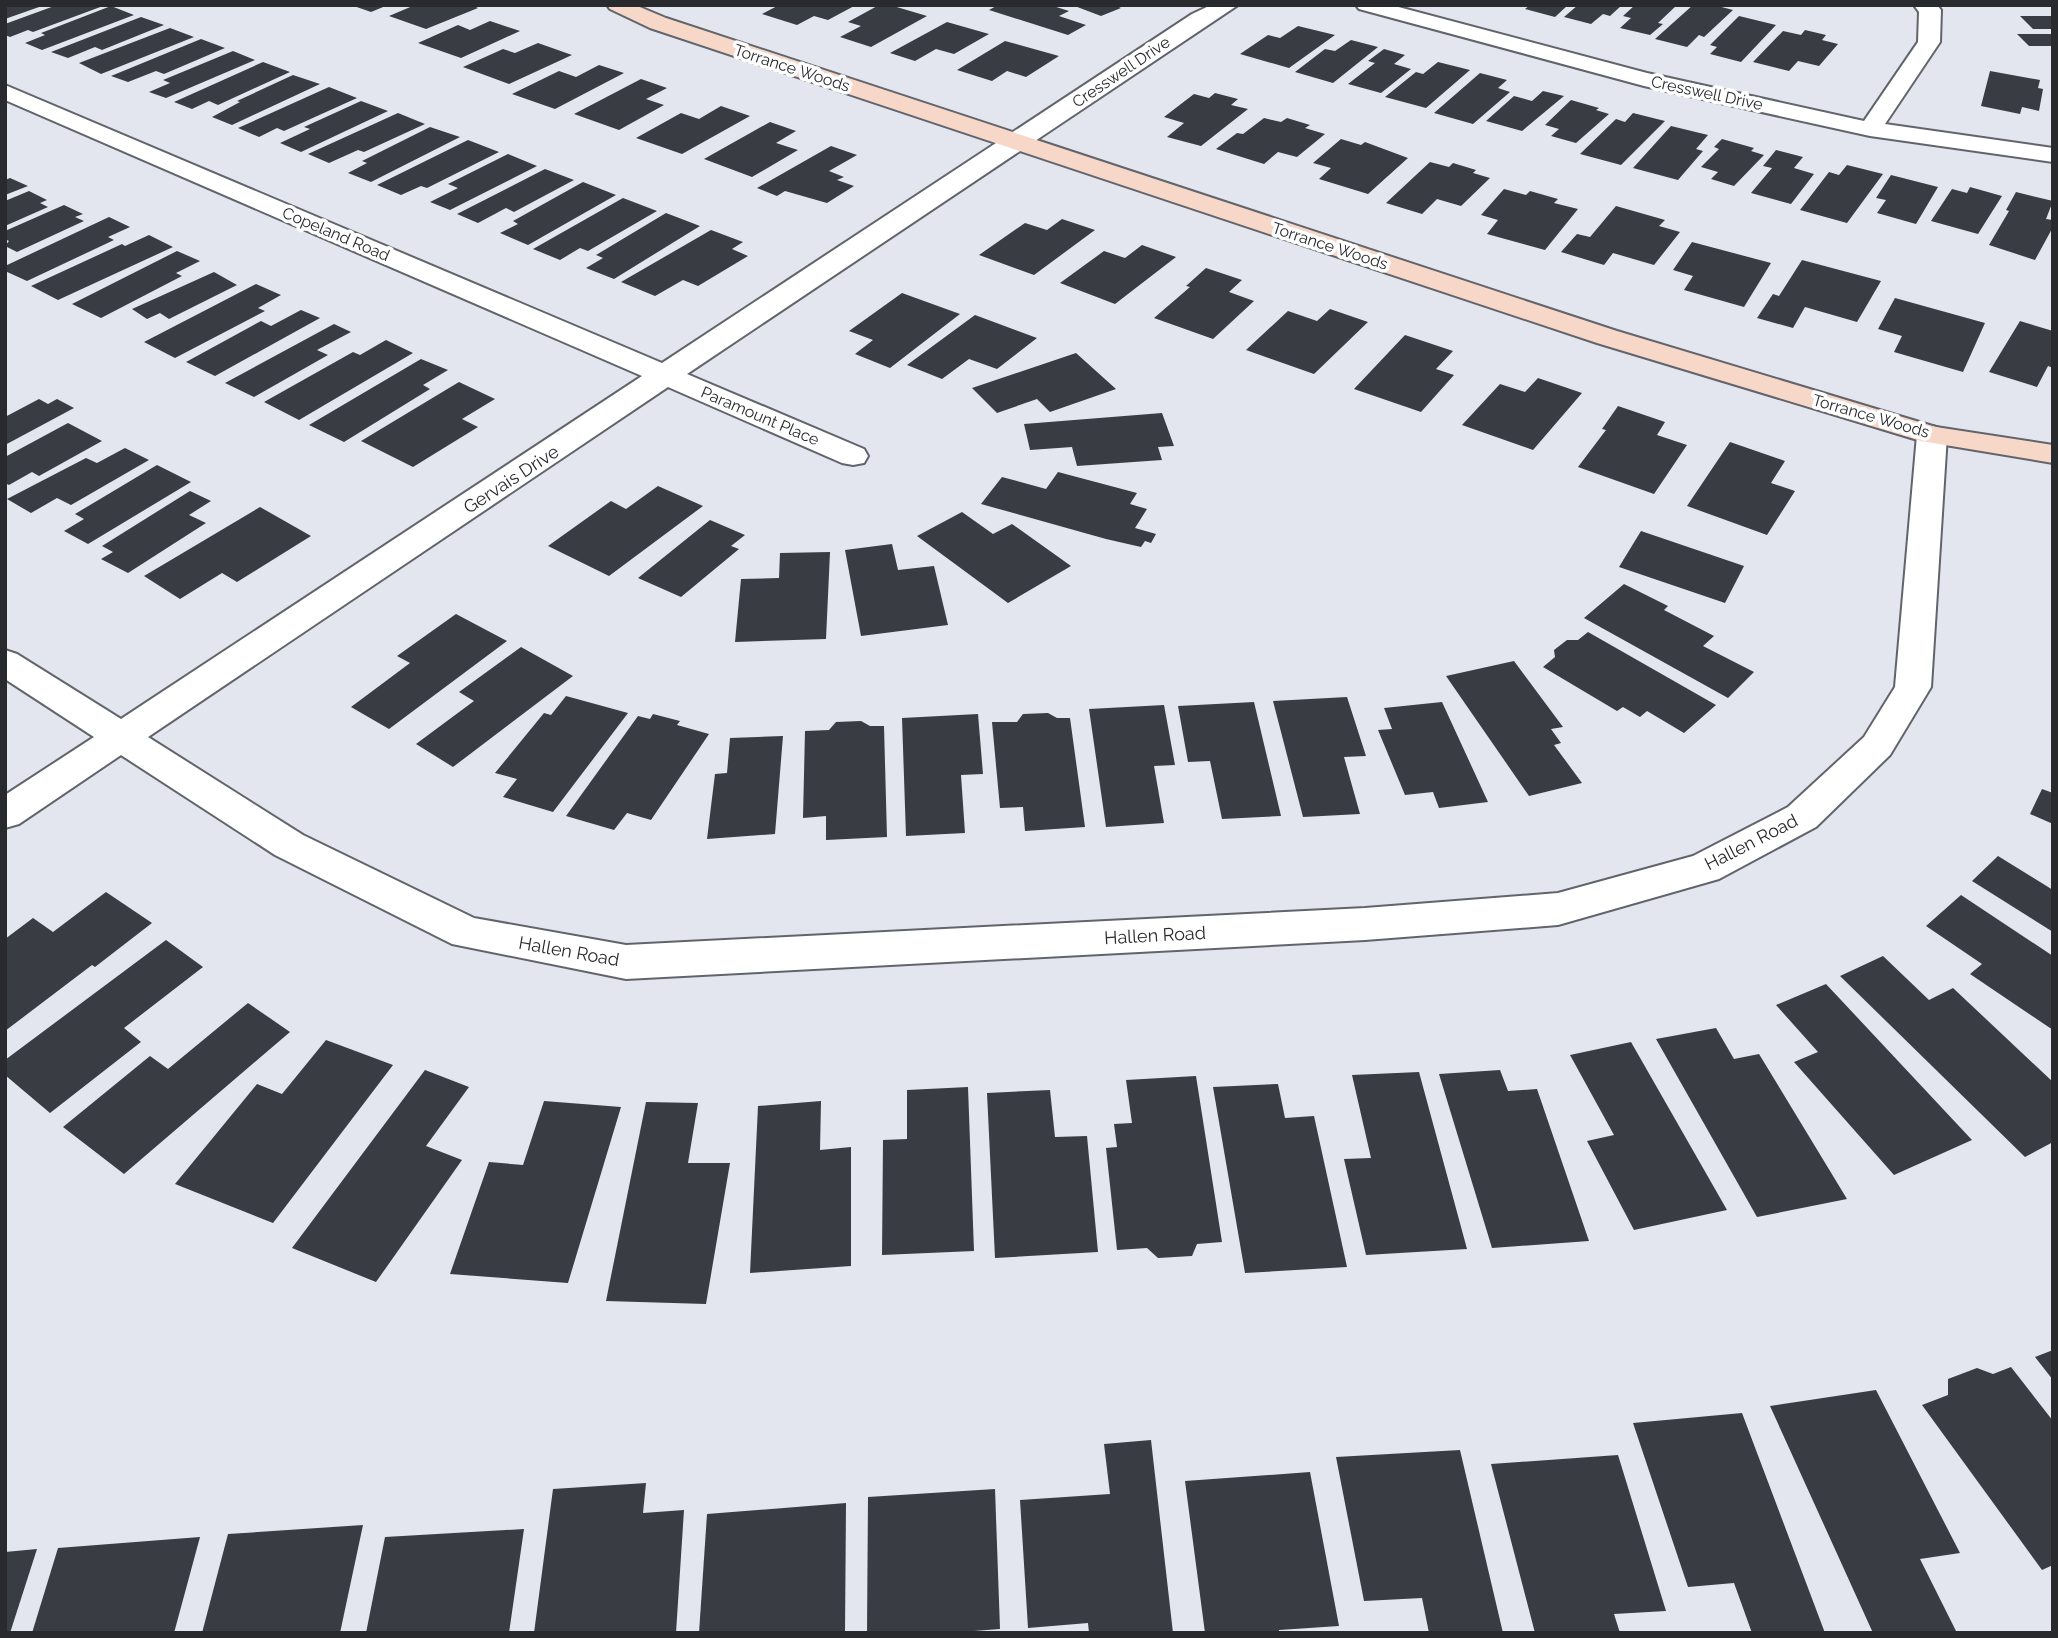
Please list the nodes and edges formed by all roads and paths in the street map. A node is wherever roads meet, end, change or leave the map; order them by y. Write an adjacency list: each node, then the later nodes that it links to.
1 (618, 5): 7 (street, Torrance Woods)
2 (1228, 5): 7 (street, Cresswell Drive)
3 (1366, 5): 6 (street, Cresswell Drive)
4 (1924, 5): 6 (street)
5 (5, 92): 9 (street, Copeland Road)
6 (1870, 129): 8 (street, Cresswell Drive)
7 (1017, 143): 9 (street, Gervais Drive); 10 (street, Torrance Woods)
8 (2053, 155)
9 (666, 376): 12 (street, Paramount Place); 14 (street, Gervais Drive)
10 (1932, 435): 11 (street, Torrance Woods); 14 (street, Hallen Road)
11 (2053, 454)
12 (853, 456)
13 (5, 662): 14 (street, Hallen Road)
14 (120, 737): 15 (street, Gervais Drive)
15 (5, 814)

